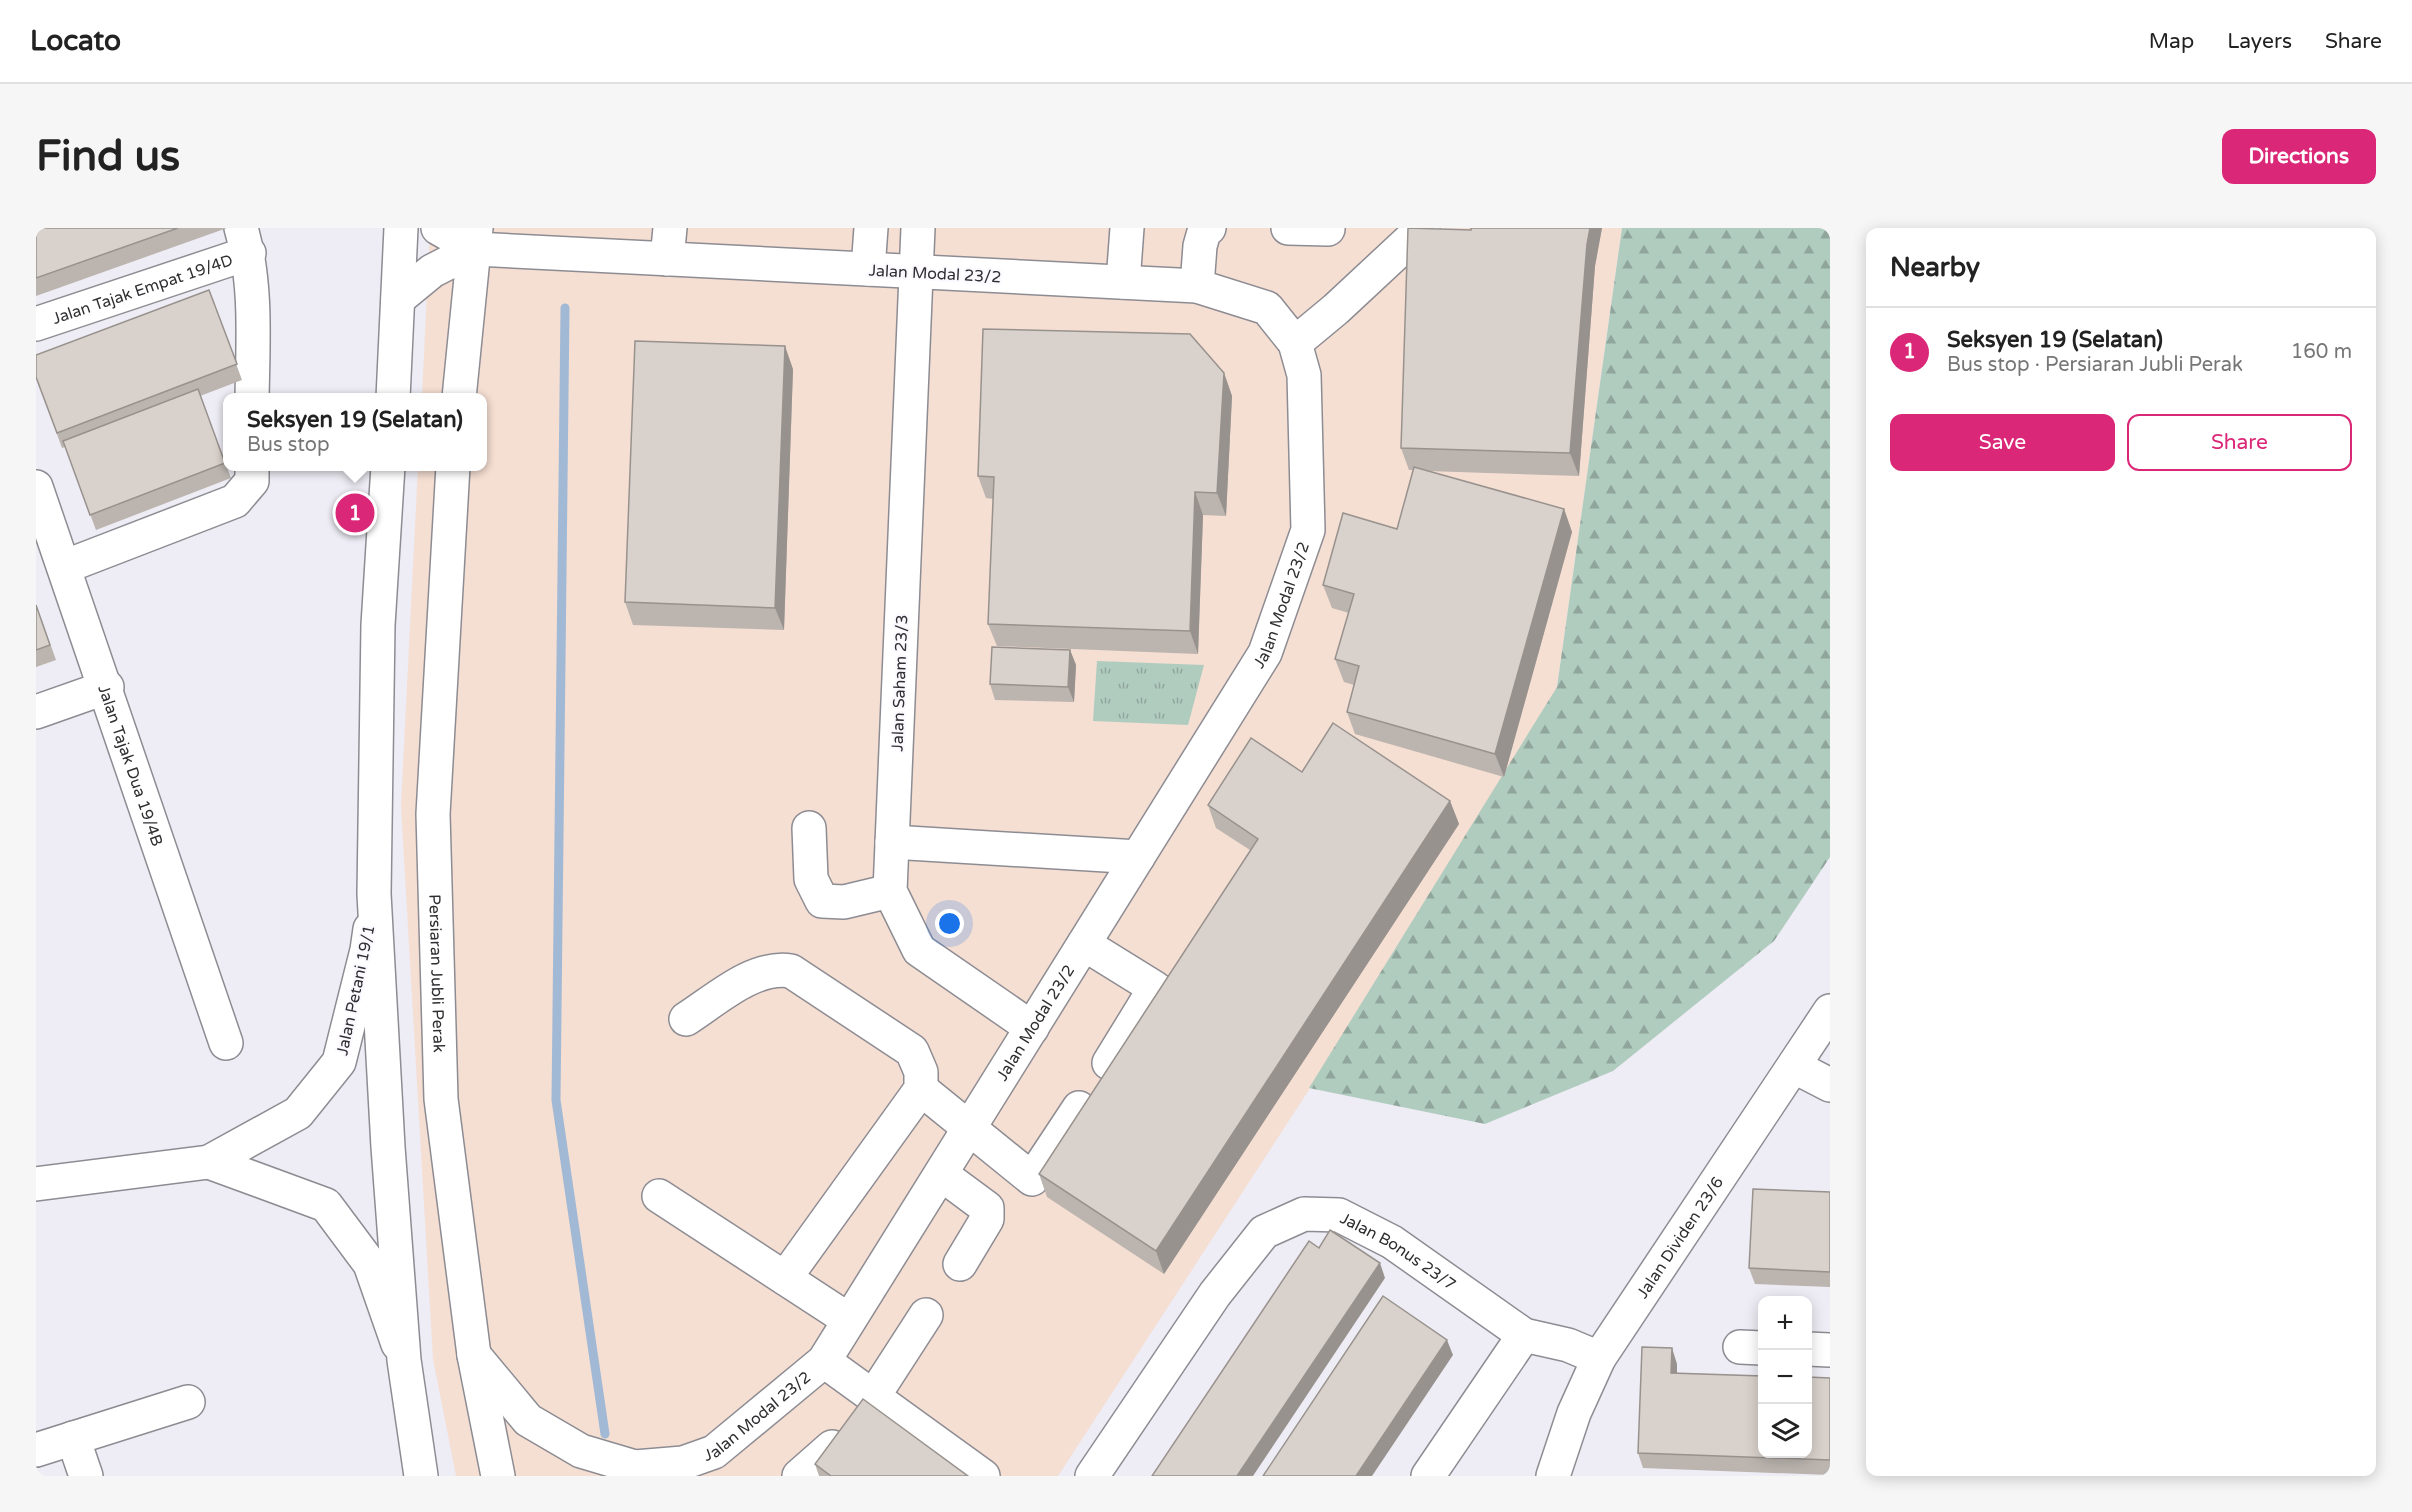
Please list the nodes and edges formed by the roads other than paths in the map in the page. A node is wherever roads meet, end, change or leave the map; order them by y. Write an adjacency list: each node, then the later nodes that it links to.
1 (400, 228): 17 (street)
2 (438, 228): 10 (street)
3 (871, 228): 13 (street)
4 (918, 228): 14 (street, Jalan Saham 23/3)
5 (1127, 228): 15 (street)
6 (1209, 228): 16 (street)
7 (1288, 228): 9 (street)
8 (1423, 228): 19 (street)
9 (1328, 229)
10 (476, 238): 12 (street, Jalan Modal 23/2); 17 (street); 22 (street)
11 (245, 241): 18 (street, Jalan Tajak Empat 19/4D); 20 (street)
12 (668, 243): 13 (street, Jalan Modal 23/2)
13 (868, 269): 14 (street, Jalan Modal 23/2)
14 (916, 272): 15 (street, Jalan Modal 23/2); 31 (street, Jalan Saham 23/3)
15 (1123, 282): 16 (street, Jalan Modal 23/2)
16 (1197, 286): 19 (street, Jalan Modal 23/2)
17 (398, 299): 21 (street)
18 (36, 324)
19 (1294, 343): 32 (street, Jalan Modal 23/2)
20 (252, 393)
21 (393, 393)
22 (460, 393)
23 (252, 471): 27 (street)
24 (388, 471): 34 (street)
25 (453, 471): 57 (street, Persiaran Jubli Perak)
26 (36, 487): 27 (street, Jalan Tajak Dua 19/4B)
27 (64, 567): 28 (street, Jalan Tajak Dua 19/4B)
28 (106, 687): 29 (street); 39 (street, Jalan Tajak Dua 19/4B)
29 (36, 712)
30 (810, 828): 33 (street)
31 (892, 842): 32 (street); 33 (street, Jalan Saham 23/3)
32 (1138, 857): 35 (street, Jalan Modal 23/2)
33 (890, 891): 38 (street, Jalan Saham 23/3)
34 (374, 894): 46 (street, Jalan Petani 19/1); 59 (street)
35 (1084, 944): 38 (street, Jalan Modal 23/2); 40 (street)
36 (1830, 1011): 41 (street, Jalan Dividen 23/6)
37 (686, 1019): 43 (street)
38 (1032, 1028): 45 (street, Jalan Modal 23/2)
39 (226, 1043)
40 (1109, 1063)
41 (1795, 1067): 42 (street); 58 (street, Jalan Dividen 23/6)
42 (1830, 1084)
43 (921, 1089): 45 (street); 51 (street)
44 (1079, 1108): 45 (street)
45 (969, 1128): 47 (street, Jalan Modal 23/2)
46 (209, 1162): 48 (street, Jalan Petani 19/1); 59 (street, Jalan Petani 19/1)
47 (941, 1174): 50 (street); 53 (street, Jalan Modal 23/2)
48 (36, 1184)
49 (659, 1196): 51 (street)
50 (960, 1264)
51 (786, 1278): 53 (street)
52 (926, 1315): 61 (street)
53 (849, 1320): 60 (street, Jalan Modal 23/2)
54 (1524, 1335): 58 (street, Jalan Bonus 23/7); 73 (street, Jalan Bonus 23/7); 74 (street)
55 (1812, 1349): 56 (street)
56 (1830, 1350)
57 (474, 1355): 67 (street, Jalan Modal 23/2); 70 (street, Persiaran Jubli Perak)
58 (1599, 1358): 75 (street, Jalan Dividen 23/6)
59 (404, 1360): 69 (street)
60 (824, 1361): 61 (street); 66 (street, Jalan Modal 23/2)
61 (873, 1397): 72 (street)
62 (188, 1402): 63 (street)
63 (73, 1438): 65 (street); 68 (street)
64 (832, 1447): 71 (street)
65 (36, 1450)
66 (684, 1470): 67 (street, Jalan Modal 23/2)
67 (628, 1471)
68 (86, 1476)
69 (421, 1476)
70 (498, 1476)
71 (800, 1476)
72 (983, 1476)
73 (1092, 1476)
74 (1428, 1476)
75 (1553, 1476)

